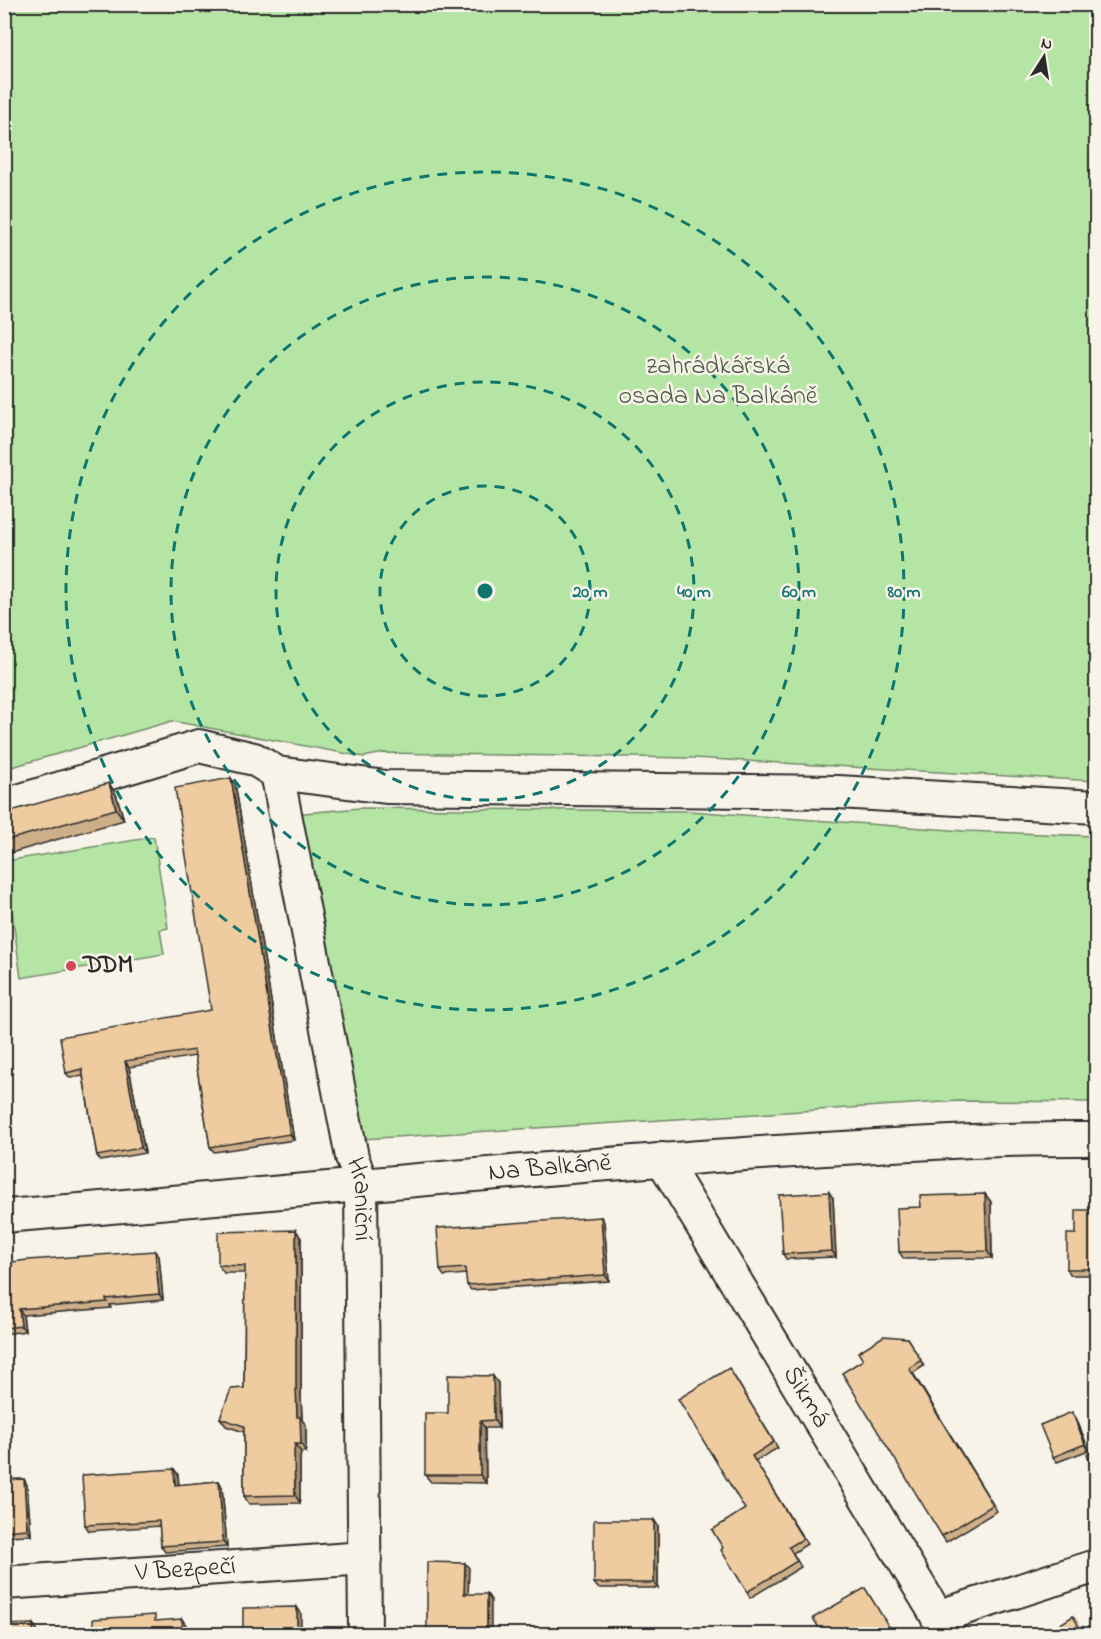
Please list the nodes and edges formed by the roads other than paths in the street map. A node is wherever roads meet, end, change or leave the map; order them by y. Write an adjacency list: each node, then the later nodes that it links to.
1 (277, 773): 2 (street); 3 (street); 6 (street, Hraniční)
2 (5, 805)
3 (1096, 807)
4 (1096, 1139): 5 (street, Na Balkáně)
5 (662, 1159): 6 (street, Na Balkáně); 11 (street, Šikmá)
6 (362, 1182): 7 (street, Na Balkáně); 8 (street, Hraniční)
7 (4, 1216)
8 (365, 1558): 10 (street, V Bezpečí); 12 (street, Hraniční)
9 (1096, 1566): 11 (street)
10 (4, 1583)
11 (943, 1626)
12 (365, 1635)

